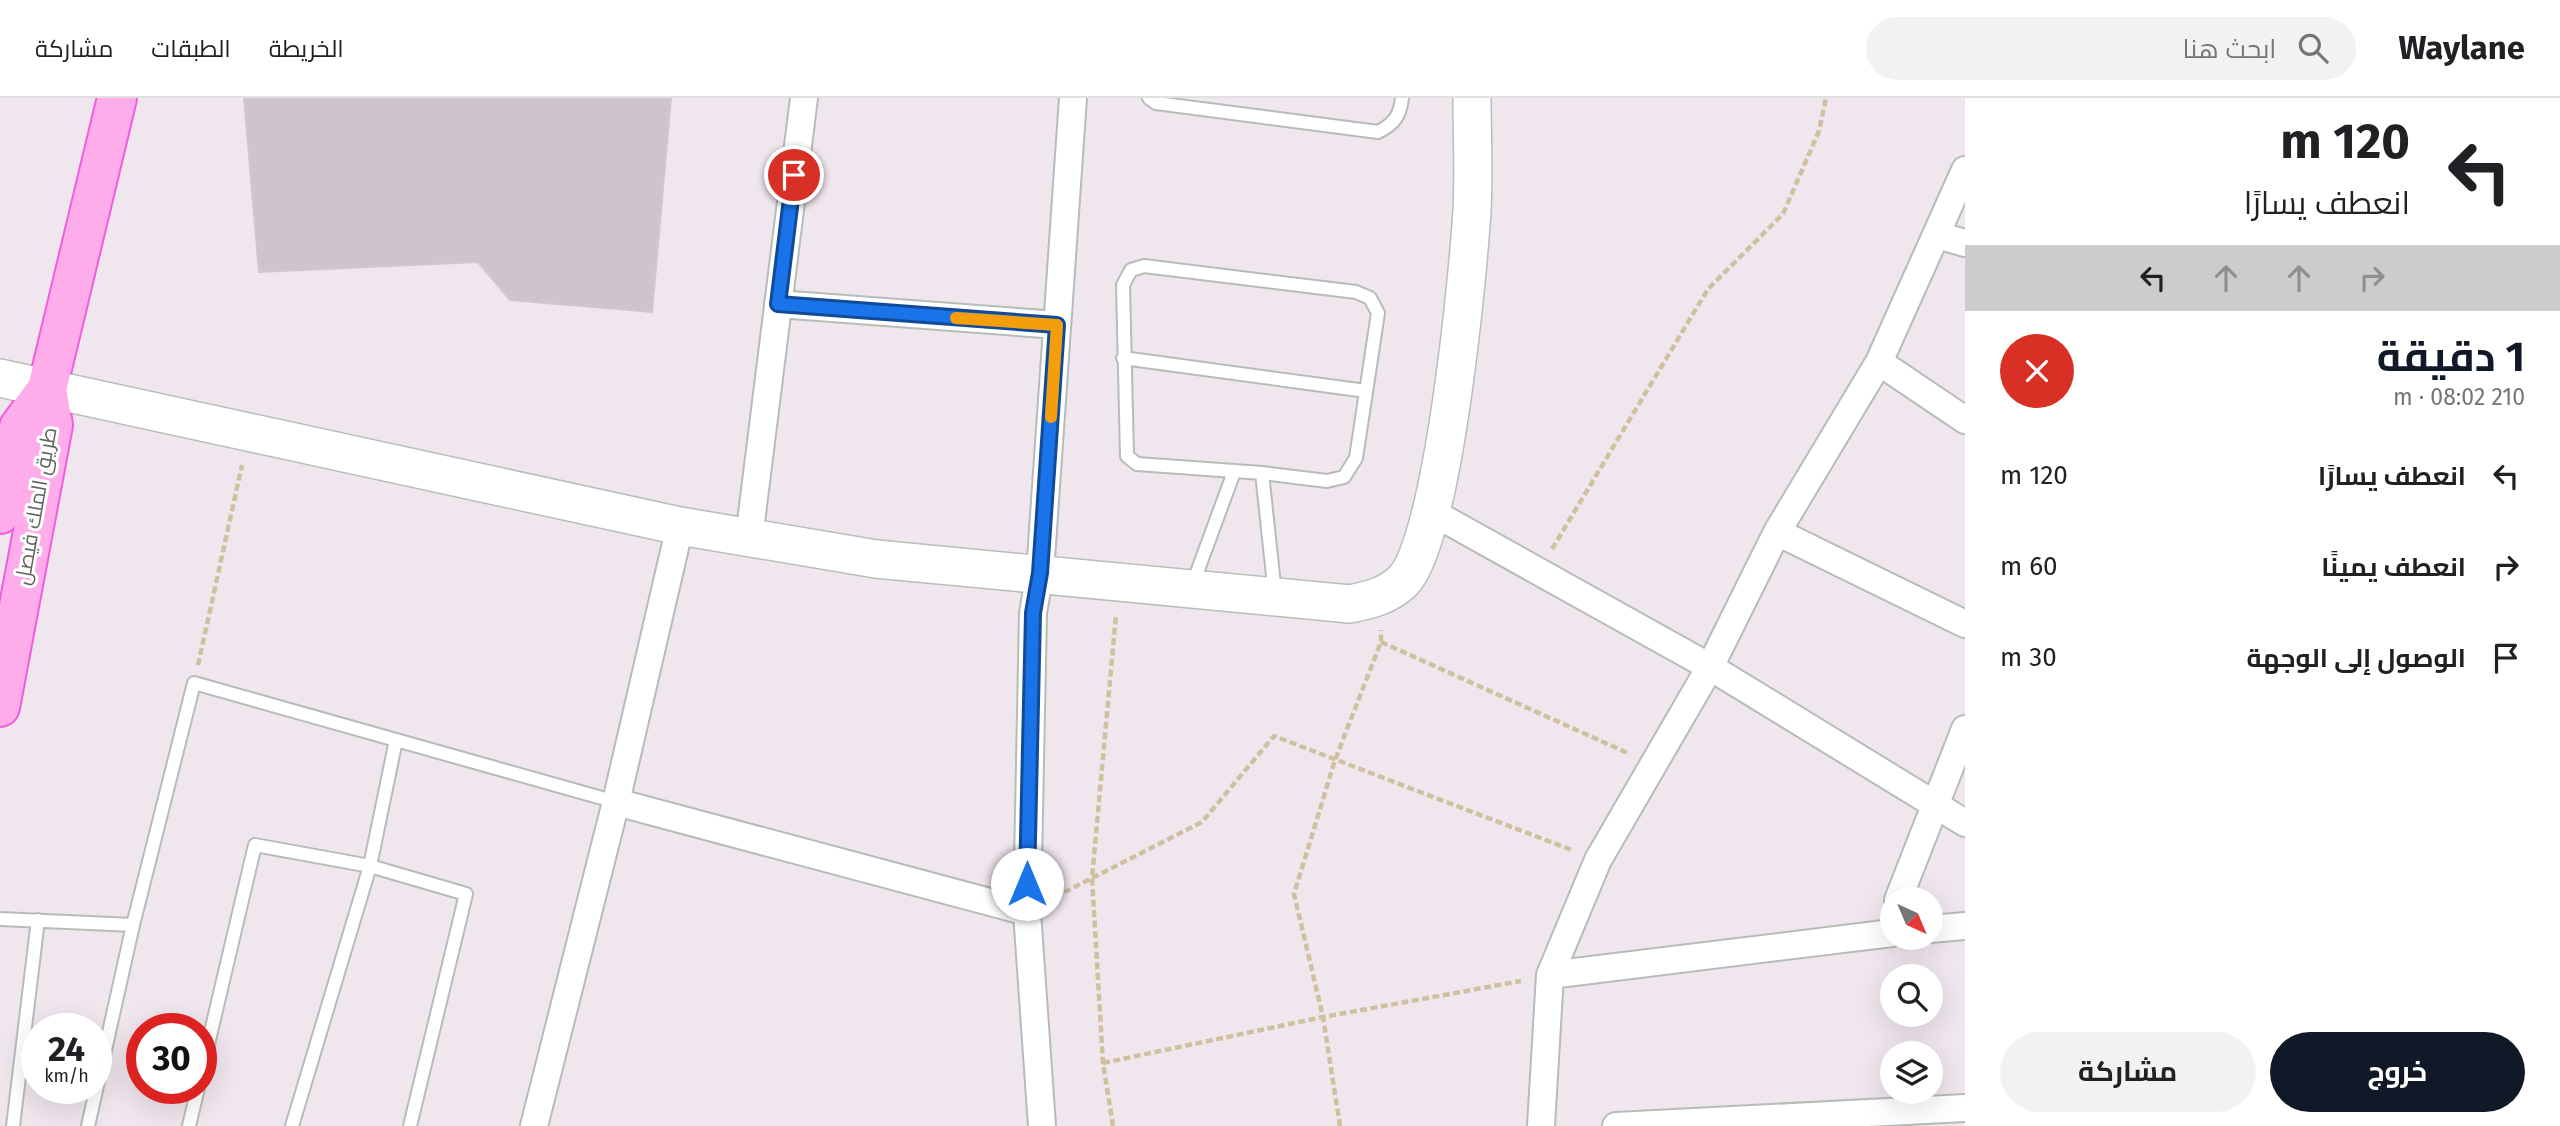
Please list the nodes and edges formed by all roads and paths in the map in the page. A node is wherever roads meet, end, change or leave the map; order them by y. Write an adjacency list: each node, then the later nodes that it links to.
1 (117, 98): 16 (main road, طريق الملك فيصل)
2 (804, 98): 11 (street)
3 (1073, 98): 12 (street)
4 (1149, 98): 5 (lane)
5 (1402, 98)
6 (1472, 98): 22 (street)
7 (1826, 98): 27 (path)
8 (1965, 170): 9 (street)
9 (1937, 235): 10 (street); 14 (street)
10 (1965, 243)
11 (778, 304): 12 (street); 26 (street)
12 (1057, 325): 28 (street)
13 (1123, 358): 17 (lane); 17 (lane); 20 (lane)
14 (1878, 362): 18 (street); 25 (street)
15 (0, 378): 16 (street)
16 (47, 389): 19 (street); 23 (main road, طريق الملك فيصل); 37 (main road, طريق الملك فيصل)
17 (1366, 391): 21 (lane)
18 (1965, 420)
19 (249, 432): 24 (street); 36 (path)
20 (1234, 472): 21 (lane); 30 (lane)
21 (1262, 473): 31 (lane)
22 (1430, 511): 27 (street); 32 (street)
23 (0, 514)
24 (680, 526): 26 (street); 42 (street)
25 (1777, 532): 33 (street); 35 (street)
26 (749, 538): 28 (street)
27 (1538, 571): 35 (street)
28 (1040, 573): 29 (street); 49 (street)
29 (1119, 583): 30 (street); 47 (path)
30 (1191, 590): 31 (street)
31 (1276, 597): 32 (street)
32 (1379, 597): 34 (path)
33 (1965, 624)
34 (1381, 642): 40 (path); 41 (path)
35 (1710, 667): 41 (street); 43 (street)
36 (194, 683): 39 (lane); 52 (lane)
37 (0, 707)
38 (1965, 729): 43 (street)
39 (396, 740): 42 (lane); 46 (lane)
40 (1335, 760): 45 (path); 47 (path); 58 (path)
41 (1652, 764): 45 (street)
42 (616, 802): 49 (street); 67 (street)
43 (1937, 806): 44 (street); 48 (street)
44 (1965, 823)
45 (1598, 860): 56 (street)
46 (370, 866): 57 (lane); 65 (lane); 66 (lane)
47 (1092, 878): 49 (path); 59 (path)
48 (1903, 887)
49 (1027, 912): 68 (street)
50 (0, 919): 51 (lane)
51 (38, 920): 52 (lane); 62 (lane)
52 (133, 925): 63 (lane)
53 (1965, 926): 55 (street)
54 (1880, 928): 56 (street)
55 (1943, 928)
56 (1550, 975): 58 (path); 71 (street)
57 (215, 1013)
58 (1323, 1017): 59 (path); 70 (path)
59 (1103, 1063): 69 (path)
60 (194, 1104): 64 (lane)
61 (1965, 1108): 72 (street)
62 (13, 1126)
63 (88, 1126)
64 (189, 1126)
65 (292, 1126)
66 (410, 1126)
67 (534, 1126)
68 (1042, 1126)
69 (1114, 1126)
70 (1340, 1126)
71 (1541, 1126)
72 (1616, 1126)

